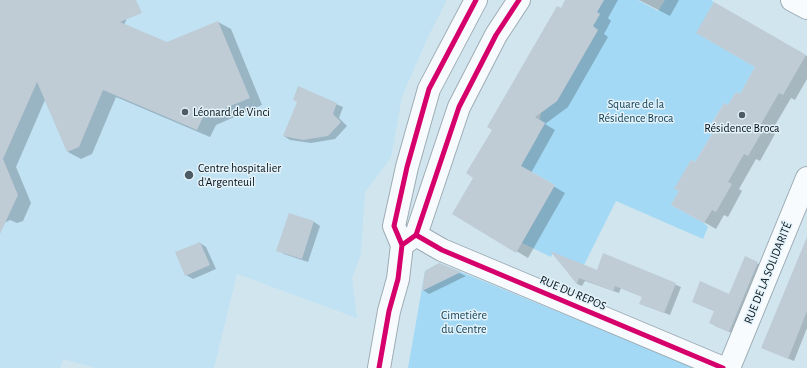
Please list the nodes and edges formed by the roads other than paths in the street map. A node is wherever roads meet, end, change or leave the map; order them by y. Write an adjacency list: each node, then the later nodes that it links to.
1 (476, 0): 5 (main road)
2 (519, 0): 6 (main road)
3 (792, 0): 4 (main road)
4 (807, 8)
5 (429, 89): 6 (main road); 8 (main road)
6 (459, 106): 8 (main road)
7 (807, 178): 11 (main road, RUE DE LA SOLIDARITÉ)
8 (409, 240): 9 (main road); 10 (main road, RUE DU REPOS)
9 (379, 368)
10 (723, 368)
11 (729, 368)

